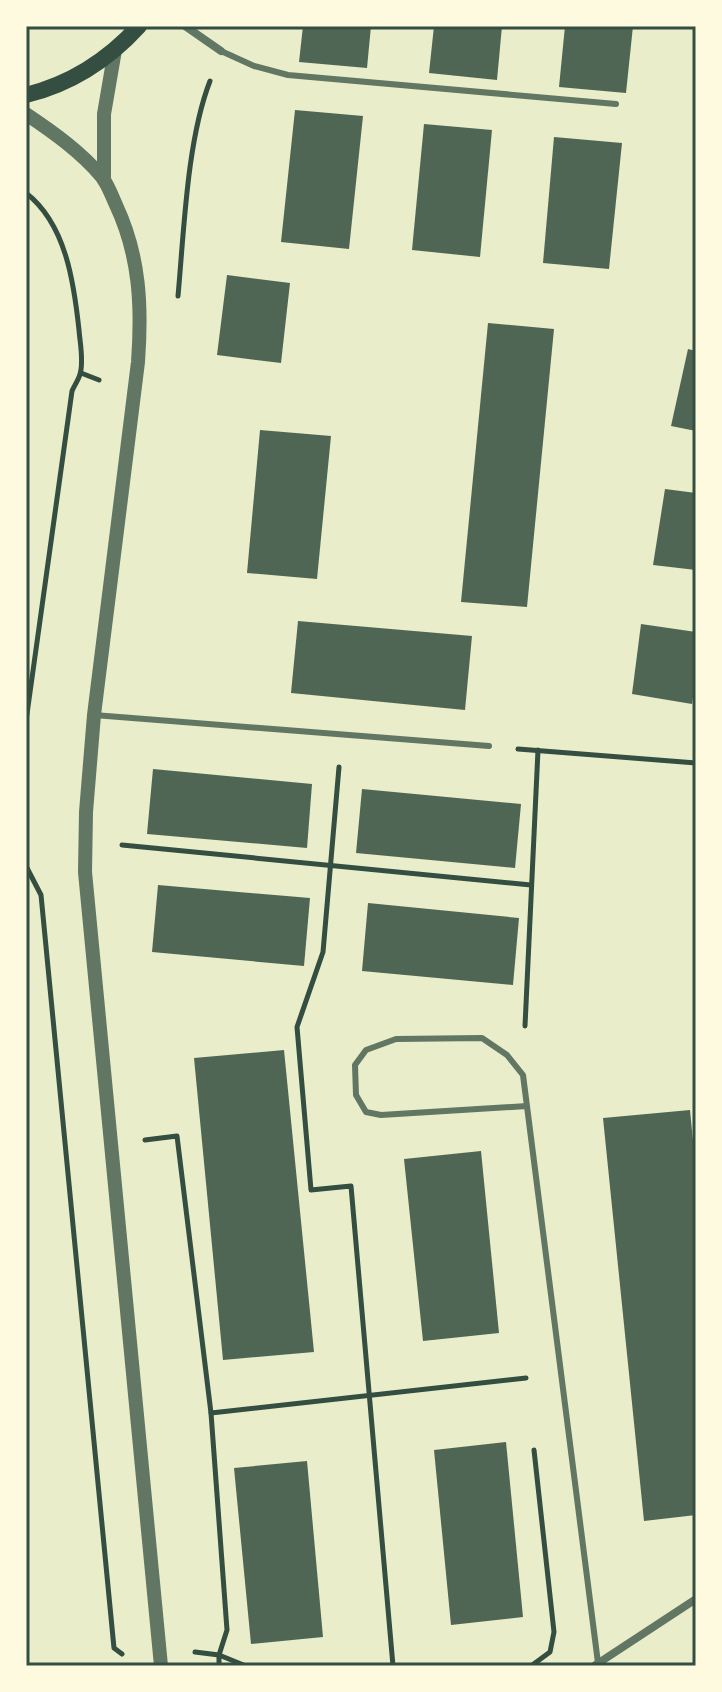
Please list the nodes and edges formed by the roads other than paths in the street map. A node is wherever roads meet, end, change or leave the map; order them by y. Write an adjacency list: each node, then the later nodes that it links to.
1 (139, 26): 3 (main road)
2 (185, 26): 4 (street)
3 (115, 50): 5 (main road); 8 (street)
4 (221, 51): 6 (lane)
5 (26, 95)
6 (616, 104)
7 (26, 114): 8 (street)
8 (104, 180): 9 (street)
9 (94, 715): 10 (lane); 14 (street)
10 (489, 746)
11 (527, 1106): 11 (lane); 13 (lane)
12 (696, 1599): 13 (street)
13 (596, 1665)
14 (161, 1666)

